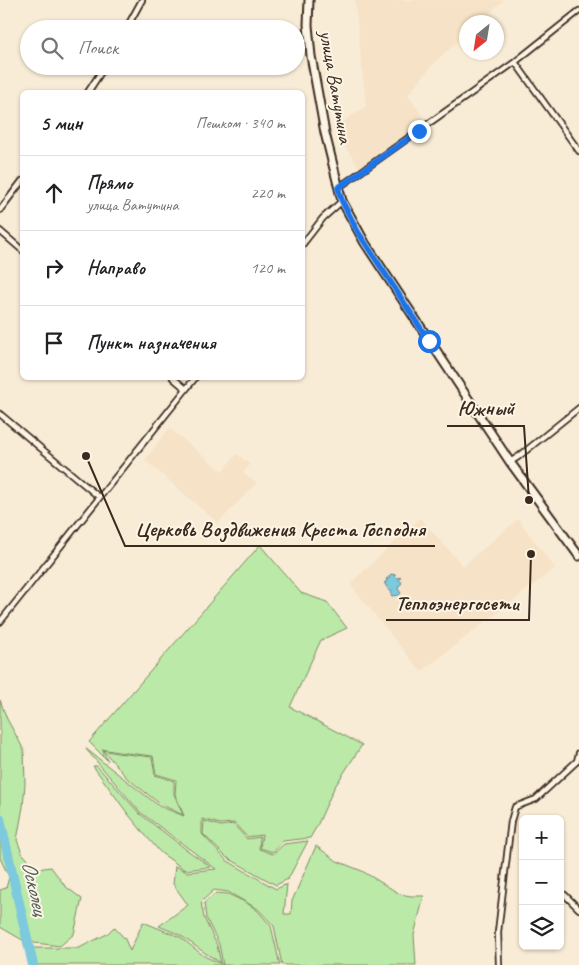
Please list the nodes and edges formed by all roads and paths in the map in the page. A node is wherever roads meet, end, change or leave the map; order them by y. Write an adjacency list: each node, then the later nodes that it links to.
1 (142, 0): 4 (street)
2 (309, 0): 10 (main road, улица Ватутина)
3 (579, 11): 5 (street)
4 (131, 20)
5 (515, 62): 8 (street); 10 (street)
6 (99, 75): 7 (street)
7 (89, 90)
8 (579, 152)
9 (20, 184): 12 (street)
10 (338, 188): 11 (main road, улица Ватутина)
11 (342, 201): 14 (street); 21 (main road, улица Ватутина)
12 (0, 210)
13 (0, 232): 15 (street)
14 (305, 241)
15 (20, 248)
16 (175, 380): 18 (street)
17 (193, 380): 18 (street)
18 (186, 389): 22 (street)
19 (579, 408): 21 (street)
20 (0, 414): 22 (street)
21 (510, 462): 23 (main road, улица Ватутина)
22 (99, 497): 24 (street)
23 (578, 551)
24 (0, 622)
25 (579, 753): 28 (street)
26 (564, 895): 27 (street)
27 (579, 909)
28 (499, 965)

